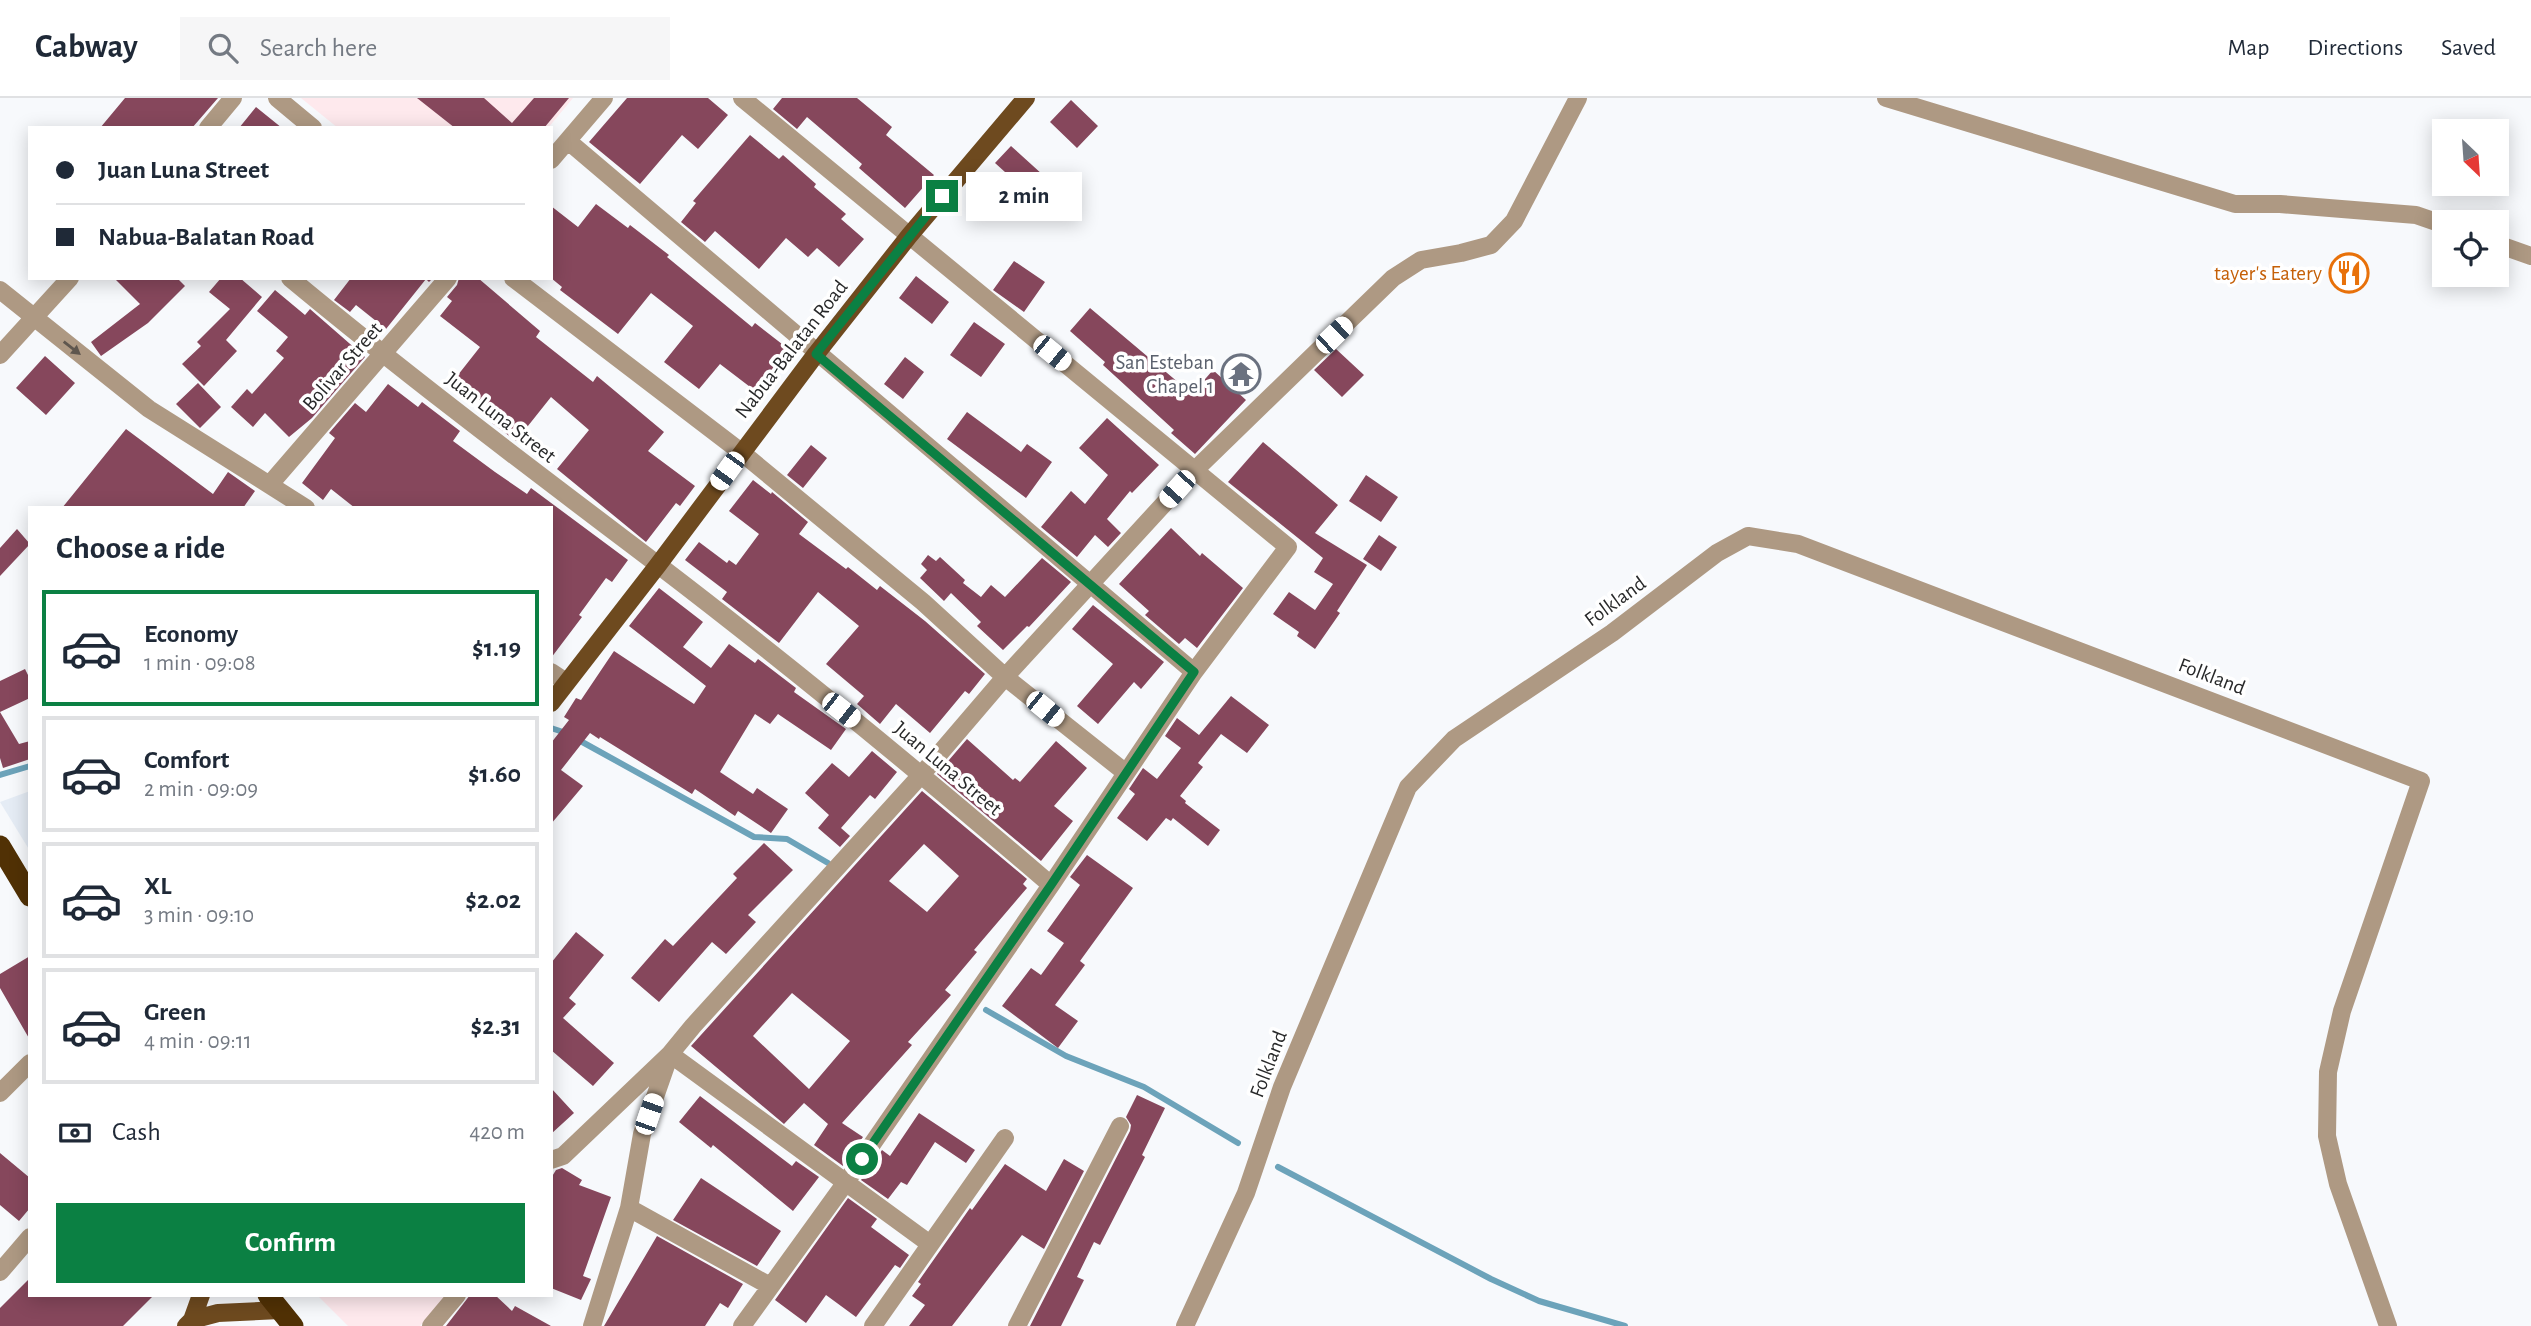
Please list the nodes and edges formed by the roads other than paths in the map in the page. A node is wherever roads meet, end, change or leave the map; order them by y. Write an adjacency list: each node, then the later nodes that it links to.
1 (233, 98): 8 (street)
2 (276, 98): 9 (street)
3 (604, 98): 10 (street)
4 (742, 98): 13 (street)
5 (1026, 98): 13 (main road, Nabua-Balatan Road)
6 (1578, 98): 26 (street)
7 (1886, 98): 12 (street)
8 (210, 126)
9 (311, 126)
10 (568, 141): 11 (street); 23 (street)
11 (553, 158)
12 (2432, 221)
13 (909, 236): 23 (main road, Nabua-Balatan Road); 26 (street)
14 (2509, 248): 15 (street)
15 (2531, 256)
16 (68, 280): 21 (street)
17 (292, 280): 22 (street, Juan Luna Street)
18 (446, 280): 22 (street, Bolivar Street)
19 (516, 280): 25 (street)
20 (0, 290): 21 (street)
21 (33, 318): 24 (street); 27 (street, one-way to 27)
22 (381, 354): 27 (street, Bolivar Street); 29 (street, Juan Luna Street)
23 (816, 354): 25 (main road, Nabua-Balatan Road); 30 (street)
24 (0, 355)
25 (741, 452): 29 (main road, Nabua-Balatan Road); 33 (street)
26 (1195, 470): 30 (street); 31 (street)
27 (271, 483): 28 (street)
28 (303, 506)
29 (658, 565): 32 (main road, Nabua-Balatan Road); 36 (street, Juan Luna Street)
30 (1089, 585): 31 (street); 33 (street)
31 (1194, 672): 35 (street)
32 (559, 677): 34 (main road, Nabua-Balatan Road)
33 (1005, 677): 35 (street); 36 (street)
34 (553, 696)
35 (1126, 773): 38 (street)
36 (922, 774): 38 (street, Juan Luna Street); 40 (street)
37 (0, 846): 39 (highway)
38 (1051, 885): 46 (street)
39 (28, 893)
40 (670, 1054): 45 (street); 46 (street); 47 (street)
41 (28, 1065): 42 (street)
42 (0, 1093)
43 (1120, 1126): 60 (street)
44 (1005, 1138): 49 (street)
45 (553, 1159)
46 (846, 1182): 49 (street); 51 (street)
47 (629, 1208): 51 (street); 57 (street)
48 (28, 1239): 50 (street)
49 (930, 1244): 59 (street)
50 (0, 1272)
51 (769, 1286): 58 (street)
52 (200, 1297): 55 (main road)
53 (455, 1297): 56 (street)
54 (280, 1311): 55 (main road)
55 (190, 1323)
56 (431, 1326)
57 (592, 1326)
58 (742, 1326)
59 (873, 1326)
60 (1017, 1326)
61 (1185, 1326): 62 (street, Folkland)
62 (2388, 1326)

